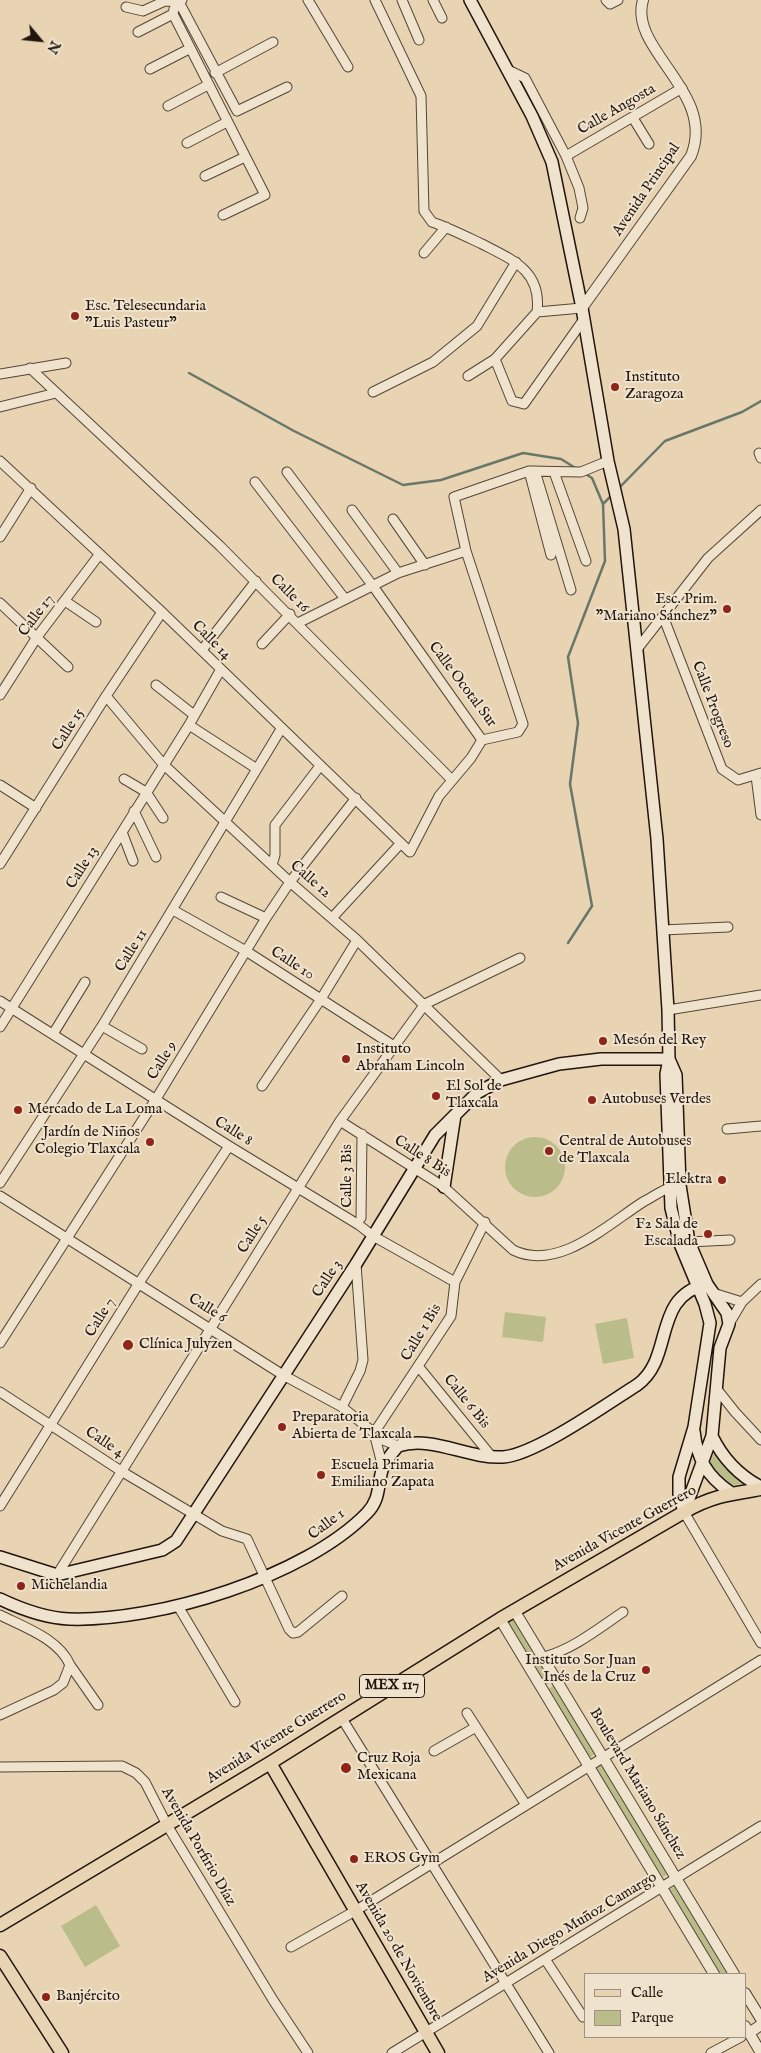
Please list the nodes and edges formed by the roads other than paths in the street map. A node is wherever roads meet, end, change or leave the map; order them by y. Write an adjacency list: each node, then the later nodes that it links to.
1 (308, 0): 16 (street)
2 (375, 0): 33 (street)
3 (402, 0): 13 (street)
4 (433, 0): 11 (street)
5 (470, 0): 18 (main road)
6 (606, 0): 7 (street)
7 (618, 0)
8 (643, 0): 22 (street, Avenida Principal)
9 (177, 6): 10 (street); 12 (street); 15 (street); 19 (street)
10 (126, 7)
11 (442, 18)
12 (138, 32)
13 (419, 40)
14 (273, 42): 19 (street)
15 (190, 49): 17 (street); 20 (street)
16 (348, 67)
17 (150, 69)
18 (506, 69): 28 (street); 37 (main road)
19 (215, 73): 21 (street)
20 (208, 85): 23 (street); 25 (street)
21 (287, 87)
22 (682, 88): 24 (street, Calle Angosta); 37 (street, Avenida Principal)
23 (168, 106)
24 (633, 118): 27 (street); 28 (street, Calle Angosta)
25 (227, 122): 26 (street); 29 (street)
26 (186, 143)
27 (649, 144)
28 (566, 156): 32 (street)
29 (245, 157): 30 (street); 31 (street)
30 (205, 176)
31 (223, 215)
32 (580, 218)
33 (446, 227): 34 (street); 35 (street)
34 (424, 253)
35 (516, 262): 36 (street); 43 (street)
36 (537, 312): 37 (street); 38 (street)
37 (583, 313): 38 (street); 47 (main road)
38 (496, 359): 42 (street)
39 (66, 363): 40 (street)
40 (30, 368): 41 (street); 44 (street, Calle 16)
41 (0, 374)
42 (468, 376)
43 (373, 392)
44 (56, 393): 45 (street); 63 (street, Calle 16)
45 (0, 407)
46 (0, 461): 52 (street, Calle 14)
47 (608, 461): 50 (street); 76 (main road)
48 (532, 471): 50 (street); 57 (street); 58 (street); 65 (street)
49 (287, 472): 64 (street, Calle Ocotal Sur)
50 (554, 472): 60 (street)
51 (255, 482): 66 (street)
52 (31, 488): 56 (street); 59 (street, Calle 14)
53 (352, 510): 62 (street)
54 (761, 510): 71 (street)
55 (393, 519): 61 (street)
56 (0, 536)
57 (466, 551): 61 (street); 86 (street, Calle Ocotal Sur)
58 (551, 554)
59 (99, 555): 67 (street, Calle 17); 69 (street, Calle 14)
60 (586, 561)
61 (425, 565): 62 (street)
62 (398, 573): 64 (street)
63 (256, 581): 70 (street, Calle 16); 77 (street)
64 (373, 586): 66 (street); 86 (street, Calle Ocotal Sur)
65 (571, 590)
66 (345, 598): 73 (street)
67 (65, 601): 72 (street); 74 (street, Calle 17)
68 (0, 603): 74 (street)
69 (162, 612): 77 (street, Calle 14); 82 (street, Calle 15)
70 (290, 614): 73 (street, Calle 16); 75 (street)
71 (663, 616): 76 (street); 90 (street, Calle Progreso)
72 (96, 622)
73 (298, 623): 92 (street, Calle 16)
74 (37, 637): 78 (street); 81 (street, Calle 17)
75 (262, 644)
76 (638, 648): 113 (main road)
77 (202, 650): 79 (street, Calle 14)
78 (68, 667)
79 (221, 669): 83 (street, Calle 13); 85 (street, Calle 14)
80 (156, 685): 83 (street)
81 (0, 695)
82 (106, 696): 87 (street, Calle 12); 96 (street, Calle 15)
83 (194, 715): 84 (street, Calle 13)
84 (189, 725): 87 (street, Calle 13); 89 (street)
85 (281, 729): 88 (street, Calle 14); 89 (street, Calle 11)
86 (482, 740): 92 (street)
87 (163, 764): 94 (street, Calle 13); 100 (street, Calle 12)
88 (320, 766): 95 (street, Calle 14); 106 (street)
89 (257, 769): 100 (street, Calle 11)
90 (758, 774): 98 (street)
91 (124, 779): 94 (street)
92 (452, 780): 102 (street)
93 (0, 785): 96 (street)
94 (146, 792): 97 (street, Calle 13); 99 (street)
95 (356, 798): 102 (street, Calle 14); 107 (street, Calle 9)
96 (36, 808): 105 (street, Calle 15)
97 (134, 811): 101 (street, Calle 13); 103 (street)
98 (761, 815)
99 (163, 818)
100 (225, 820): 106 (street, Calle 12); 109 (street, Calle 11)
101 (122, 832): 104 (street); 122 (street, Calle 13)
102 (400, 843): 111 (street)
103 (156, 857)
104 (133, 861)
105 (0, 864)
106 (272, 865): 107 (street, Calle 12)
107 (290, 882): 110 (street, Calle 9); 111 (street, Calle 12)
108 (221, 897): 110 (street)
109 (173, 910): 115 (street, Calle 10); 125 (street, Calle 11)
110 (266, 918): 115 (street, Calle 9)
111 (332, 918): 114 (street, Calle 12)
112 (728, 927): 113 (street)
113 (663, 930): 123 (main road)
114 (357, 940): 119 (street); 121 (street, Calle 12)
115 (246, 951): 119 (street, Calle 10); 133 (street, Calle 9)
116 (520, 958): 121 (street, Calle 5)
117 (85, 982): 126 (street)
118 (761, 995): 123 (street)
119 (321, 999): 127 (street, Calle 10); 132 (street)
120 (0, 1001): 122 (street, Calle 8)
121 (425, 1004): 127 (street, Calle 5); 131 (street, Calle 12)
122 (12, 1008): 124 (street, Calle 13); 126 (street, Calle 8)
123 (668, 1010): 130 (main road)
124 (0, 1026)
125 (102, 1026): 128 (street); 129 (street, Calle 11)
126 (53, 1034): 129 (street, Calle 8)
127 (394, 1046): 135 (street, Calle 5)
128 (142, 1050)
129 (84, 1054): 133 (street, Calle 8); 141 (street, Calle 11)
130 (669, 1059): 131 (main road, Calle 3); 142 (main road)
131 (501, 1080): 134 (main road, Calle 3)
132 (262, 1086)
133 (156, 1099): 139 (street, Calle 8); 149 (street, Calle 9)
134 (455, 1115): 140 (main road, Calle 3); 144 (main road)
135 (340, 1121): 138 (street, Calle 8 Bis); 143 (street, Calle 5)
136 (761, 1126): 137 (street)
137 (727, 1129)
138 (362, 1134): 140 (street, Calle 8 Bis); 146 (street, Calle 3 Bis)
139 (229, 1146): 143 (street, Calle 8); 154 (street, Calle 7)
140 (413, 1168): 144 (street, Calle 8 Bis); 148 (main road, Calle 3)
141 (0, 1183)
142 (675, 1186): 147 (street); 151 (main road); 156 (main road)
143 (299, 1187): 148 (street, Calle 8); 158 (street, Calle 5)
144 (444, 1187): 147 (street, Calle 8 Bis)
145 (0, 1196): 149 (street, Calle 6)
146 (361, 1218)
147 (485, 1222): 153 (street, Calle 1 Bis)
148 (373, 1236): 152 (main road, Calle 3); 153 (street, Calle 8)
149 (65, 1239): 154 (street, Calle 6); 161 (street, Calle 9)
150 (730, 1240): 151 (street)
151 (689, 1242): 156 (main road)
152 (356, 1264): 163 (main road, Calle 3); 166 (street)
153 (455, 1282): 162 (street, Calle 1 Bis)
154 (139, 1284): 158 (street, Calle 6); 167 (street, Calle 7)
155 (761, 1284): 157 (street)
156 (706, 1288): 157 (street); 159 (main road); 160 (main road); 173 (main road)
157 (742, 1302): 159 (street)
158 (212, 1328): 163 (street, Calle 6); 176 (street, Calle 5)
159 (728, 1330): 160 (main road); 164 (main road)
160 (710, 1333): 168 (main road)
161 (0, 1343)
162 (418, 1366): 169 (street, Calle 1 Bis); 173 (street, Calle 6 Bis)
163 (283, 1375): 166 (street, Calle 6); 181 (main road, Calle 3)
164 (716, 1388): 170 (main road); 171 (street)
165 (0, 1392): 167 (street, Calle 4)
166 (342, 1407): 169 (street, Calle 6)
167 (51, 1424): 176 (street, Calle 4); 179 (street, Calle 7)
168 (694, 1427): 174 (main road); 180 (main road)
169 (374, 1433): 172 (street, Calle 6); 175 (street)
170 (712, 1436): 174 (main road); 177 (main road)
171 (761, 1440)
172 (398, 1446): 173 (main road); 175 (main road, Calle 1)
173 (492, 1457)
174 (702, 1466): 178 (main road); 180 (main road)
175 (383, 1468): 184 (main road, Calle 1)
176 (121, 1471): 181 (street, Calle 4); 183 (street, Calle 5)
177 (761, 1488): 178 (main road, MEX 117)
178 (730, 1492): 180 (main road, Avenida Vicente Guerrero / MEX 117)
179 (0, 1506)
180 (684, 1512): 188 (main road, Avenida Vicente Guerrero / MEX 117); 192 (street)
181 (195, 1514): 183 (main road, Calle 3); 184 (street, Calle 4)
182 (0, 1557): 183 (main road)
183 (51, 1574)
184 (264, 1578): 185 (street, Calle 4); 187 (main road, Calle 1)
185 (342, 1596)
186 (0, 1599): 187 (main road, Calle 1)
187 (178, 1606): 198 (street)
188 (514, 1610): 191 (main road, Avenida Vicente Guerrero / MEX 117); 193 (street, Boulevard Mariano Sánchez)
189 (623, 1612): 193 (street)
190 (0, 1615): 195 (street)
191 (500, 1619): 197 (street, Boulevard Mariano Sánchez); 202 (main road, Avenida Vicente Guerrero / MEX 117)
192 (761, 1642)
193 (544, 1657): 196 (street, Boulevard Mariano Sánchez)
194 (761, 1660): 205 (street)
195 (70, 1665): 199 (street); 201 (street)
196 (557, 1681): 197 (street); 205 (street, Boulevard Mariano Sánchez)
197 (542, 1690): 208 (street, Boulevard Mariano Sánchez)
198 (235, 1702)
199 (98, 1706)
200 (467, 1713): 203 (street)
201 (0, 1716)
202 (341, 1717): 206 (main road, Avenida Vicente Guerrero / MEX 117); 212 (street)
203 (476, 1726): 204 (street); 209 (street)
204 (434, 1751)
205 (603, 1757): 208 (street); 213 (street, Boulevard Mariano Sánchez)
206 (270, 1763): 210 (main road, Avenida Vicente Guerrero); 215 (main road, Avenida 20 de Noviembre)
207 (0, 1767): 210 (street, Avenida Porfirio Díaz)
208 (587, 1767): 209 (street); 214 (street, Boulevard Mariano Sánchez)
209 (526, 1805): 212 (street)
210 (167, 1825): 216 (main road, Avenida Vicente Guerrero); 232 (street, Avenida Porfirio Díaz)
211 (761, 1826): 213 (street, Avenida Diego Muñoz Camargo)
212 (433, 1863): 215 (street); 222 (street)
213 (677, 1879): 214 (street, Avenida Diego Muñoz Camargo); 221 (street, Boulevard Mariano Sánchez)
214 (663, 1888): 219 (street, Avenida Diego Muñoz Camargo); 220 (street, Boulevard Mariano Sánchez)
215 (355, 1911): 217 (street); 227 (main road, Avenida 20 de Noviembre)
216 (0, 1926)
217 (291, 1948)
218 (0, 1956): 231 (main road)
219 (545, 1958): 222 (street, Avenida Diego Muñoz Camargo); 224 (street)
220 (713, 1973)
221 (733, 1973)
222 (507, 1982): 227 (street, Avenida Diego Muñoz Camargo); 235 (street)
223 (746, 1995): 225 (street)
224 (583, 2017)
225 (761, 2020)
226 (761, 2026): 228 (street)
227 (426, 2032): 233 (street, Avenida Diego Muñoz Camargo); 234 (main road, Avenida 20 de Noviembre)
228 (746, 2033)
229 (746, 2034): 237 (street)
230 (736, 2038): 236 (street)
231 (62, 2053)
232 (308, 2053)
233 (392, 2053)
234 (438, 2053)
235 (549, 2053)
236 (711, 2053)
237 (760, 2053)

